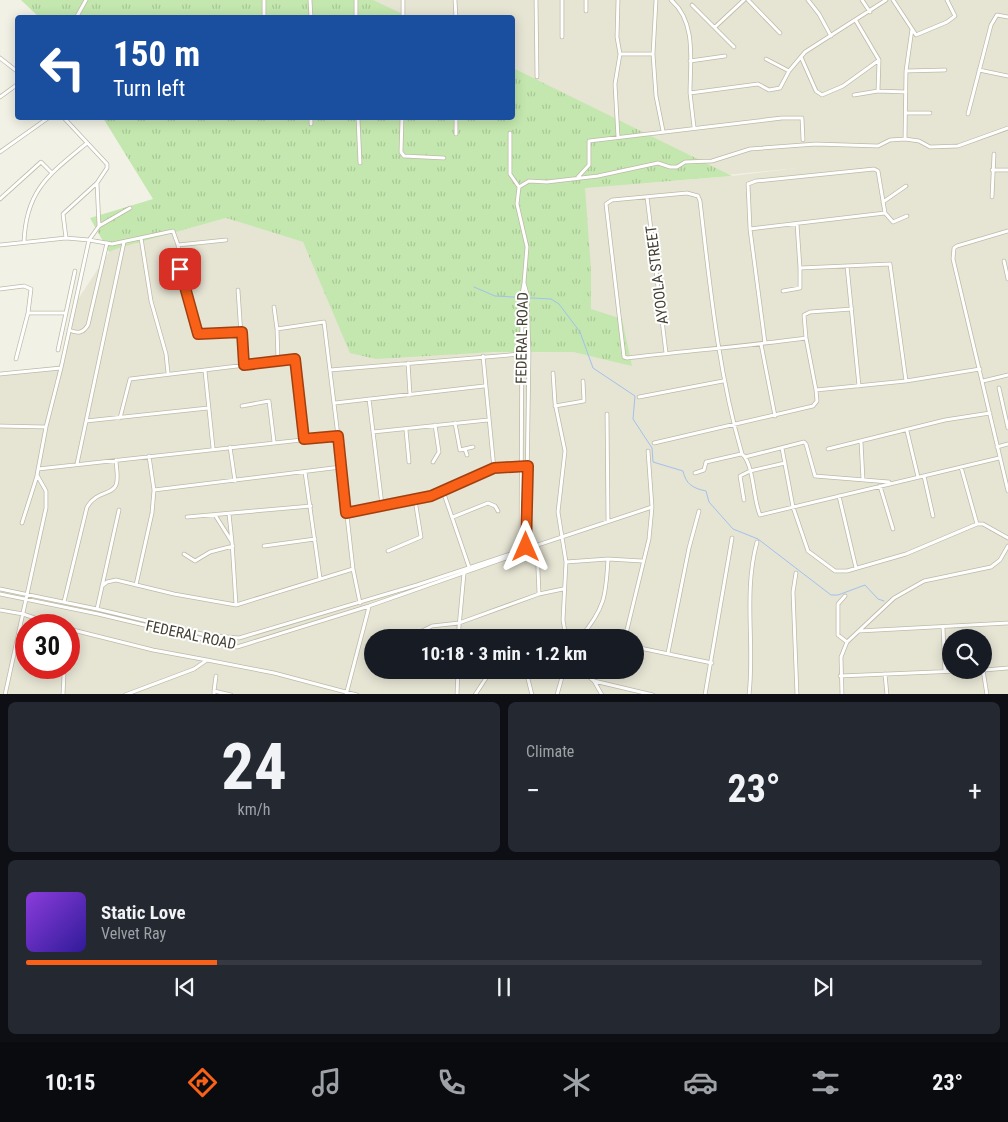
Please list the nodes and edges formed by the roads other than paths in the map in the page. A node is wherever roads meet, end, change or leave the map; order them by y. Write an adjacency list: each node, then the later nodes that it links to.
1 (86, 0): 24 (street)
2 (264, 0): 25 (street)
3 (310, 0): 26 (street)
4 (356, 0): 27 (street)
5 (403, 0): 28 (street)
6 (455, 0): 29 (street)
7 (536, 0): 52 (street)
8 (562, 0): 36 (street)
9 (586, 0): 22 (street)
10 (618, 0): 38 (street)
11 (660, 0): 20 (street)
12 (671, 0): 45 (street)
13 (744, 0): 32 (street)
14 (748, 0): 34 (street)
15 (808, 0): 35 (street)
16 (862, 0): 23 (street)
17 (886, 0): 23 (street)
18 (893, 0): 33 (street)
19 (947, 0): 33 (street)
20 (656, 2): 39 (street)
21 (692, 5): 32 (street)
22 (586, 11)
23 (870, 12): 31 (street)
24 (78, 15)
25 (264, 15)
26 (311, 15)
27 (356, 15)
28 (403, 15)
29 (456, 15)
30 (1008, 18): 48 (street)
31 (856, 21): 35 (street); 44 (street)
32 (715, 27): 37 (street)
33 (912, 29): 50 (street)
34 (780, 33)
35 (831, 36): 41 (street)
36 (562, 37)
37 (734, 47)
38 (620, 54): 39 (street); 74 (street)
39 (653, 54): 72 (street)
40 (725, 56): 45 (street)
41 (801, 57): 44 (street); 49 (street)
42 (0, 58): 46 (street)
43 (766, 58): 49 (street)
44 (879, 60): 54 (street)
45 (690, 61): 56 (street)
46 (15, 70)
47 (945, 70): 50 (street)
48 (979, 70): 51 (street); 61 (street)
49 (790, 71): 56 (street)
50 (906, 71): 55 (street)
51 (1008, 76)
52 (537, 77)
53 (15, 86): 58 (street)
54 (878, 91): 55 (street); 57 (street)
55 (906, 92): 60 (street)
56 (690, 93): 69 (street)
57 (854, 95)
58 (0, 97)
59 (930, 112): 60 (street)
60 (907, 113): 75 (street)
61 (968, 114)
62 (45, 120): 78 (street)
63 (66, 120): 77 (street)
64 (311, 120): 68 (street)
65 (358, 120): 81 (street)
66 (402, 120): 80 (street)
67 (456, 120): 73 (street)
68 (311, 124)
69 (694, 127): 72 (street); 76 (street)
70 (1008, 128): 75 (street)
71 (510, 132): 88 (street)
72 (663, 132): 74 (street)
73 (456, 134)
74 (618, 137): 85 (street)
75 (905, 139): 85 (street)
76 (803, 140)
77 (88, 143): 84 (street); 86 (street)
78 (0, 152)
79 (994, 154): 82 (street)
80 (444, 158)
81 (360, 163)
82 (992, 170): 83 (street); 90 (street)
83 (1008, 170)
84 (51, 172): 91 (street); 104 (street)
85 (578, 178): 88 (street)
86 (97, 182): 97 (street); 100 (street)
87 (906, 186): 92 (street)
88 (519, 187): 115 (street)
89 (647, 197): 128 (street); 130 (street, AYOOLA STREET); 130 (street)
90 (992, 197)
91 (0, 199)
92 (883, 202): 94 (street); 98 (street)
93 (130, 208): 97 (street)
94 (884, 213): 95 (street); 96 (street)
95 (907, 216)
96 (797, 224): 98 (street); 112 (street)
97 (99, 226): 102 (street)
98 (750, 229): 127 (street)
99 (1008, 231): 138 (street)
100 (66, 238): 102 (street); 104 (street)
101 (141, 238): 105 (street); 108 (street); 141 (street)
102 (89, 240): 106 (street); 124 (street)
103 (226, 240): 108 (street)
104 (24, 242): 107 (street)
105 (124, 242): 106 (street); 165 (street)
106 (106, 244): 124 (street)
107 (0, 245)
108 (178, 245): 125 (street)
109 (1004, 261): 111 (street)
110 (847, 266): 112 (street); 120 (street); 147 (street)
111 (1007, 267): 114 (street)
112 (800, 268): 118 (street)
113 (75, 271): 122 (street)
114 (1008, 279)
115 (524, 283): 131 (street, FEDERAL ROAD); 200 (street, FEDERAL ROAD)
116 (0, 288): 121 (street)
117 (238, 290): 125 (street)
118 (783, 291)
119 (274, 307): 123 (street)
120 (852, 309): 126 (street); 150 (street)
121 (28, 313): 122 (street); 133 (street)
122 (66, 313): 129 (street)
123 (277, 329): 134 (street); 139 (street)
124 (69, 330): 137 (street)
125 (242, 332): 136 (street)
126 (806, 338): 127 (street); 152 (street)
127 (763, 344): 128 (street); 162 (street)
128 (718, 348): 130 (street); 146 (street)
129 (58, 350)
130 (666, 353)
131 (521, 354): 132 (street); 199 (street, FEDERAL ROAD)
132 (483, 356): 135 (street); 149 (street)
133 (16, 358)
134 (278, 360): 136 (street); 176 (street)
135 (408, 363): 139 (street); 153 (street)
136 (244, 365): 140 (street)
137 (61, 368): 143 (street); 170 (street)
138 (980, 369): 147 (street); 148 (street)
139 (330, 370): 156 (street)
140 (204, 371): 141 (street); 159 (street)
141 (168, 372): 163 (street)
142 (553, 373): 158 (street)
143 (0, 374)
144 (1008, 375): 148 (street)
145 (583, 381): 158 (street)
146 (723, 381): 154 (street); 169 (street)
147 (906, 381): 150 (street)
148 (983, 381): 160 (street)
149 (484, 386): 153 (street); 164 (street)
150 (859, 386): 152 (street)
151 (999, 388): 171 (street)
152 (816, 390): 162 (street)
153 (410, 395): 155 (street)
154 (639, 397)
155 (369, 400): 156 (street); 174 (street)
156 (335, 403): 175 (street)
157 (242, 406): 177 (street)
158 (556, 406): 238 (street)
159 (208, 408): 163 (street); 184 (street)
160 (990, 413): 173 (street); 183 (street)
161 (607, 414): 234 (street)
162 (775, 416): 169 (street)
163 (120, 418): 165 (street)
164 (488, 420): 166 (street); 203 (street)
165 (86, 421): 198 (street)
166 (455, 423): 167 (street); 186 (street)
167 (435, 425): 172 (street); 196 (street)
168 (0, 426): 170 (street)
169 (734, 426): 179 (street); 189 (street)
170 (46, 427): 204 (street)
171 (1008, 428)
172 (406, 430): 174 (street); 195 (street)
173 (907, 431): 178 (street); 210 (street)
174 (373, 432): 221 (street)
175 (338, 436): 176 (street); 201 (street)
176 (304, 439): 177 (street)
177 (274, 442): 181 (street)
178 (861, 442): 187 (street); 211 (street)
179 (654, 443)
180 (1008, 444): 183 (street)
181 (230, 447): 184 (street); 212 (street)
182 (473, 447): 186 (street)
183 (997, 447): 193 (street)
184 (213, 448): 191 (street)
185 (782, 448): 192 (street); 197 (street); 211 (street)
186 (466, 449): 190 (street)
187 (828, 449)
188 (648, 451): 223 (street)
189 (742, 454): 192 (street); 207 (street)
190 (467, 455)
191 (149, 456): 194 (street); 215 (street)
192 (745, 457): 205 (street)
193 (1000, 458): 202 (street); 217 (street)
194 (116, 460): 198 (street); 268 (street)
195 (409, 462)
196 (433, 462)
197 (785, 463): 205 (street); 224 (street)
198 (77, 464): 204 (street)
199 (522, 466): 200 (street); 203 (street); 247 (street, FEDERAL ROAD)
200 (528, 466): 248 (street, FEDERAL ROAD)
201 (341, 467): 206 (street); 228 (street)
202 (961, 467): 209 (street); 236 (street)
203 (494, 468): 216 (street)
204 (38, 469): 208 (street)
205 (750, 471): 220 (street); 224 (street)
206 (305, 472): 212 (street); 222 (street)
207 (695, 473)
208 (37, 475): 235 (street); 267 (street)
209 (924, 476): 210 (street); 231 (street)
210 (918, 477): 213 (street)
211 (863, 480): 213 (street)
212 (235, 481): 215 (street)
213 (891, 482): 214 (street)
214 (880, 486): 218 (street); 237 (street)
215 (154, 490): 260 (street)
216 (443, 491): 219 (street); 233 (street)
217 (1008, 491)
218 (839, 496): 224 (street); 255 (street)
219 (415, 500): 221 (street); 249 (street)
220 (744, 500)
221 (382, 505): 228 (street)
222 (310, 506): 229 (street); 241 (street)
223 (652, 507): 234 (street); 252 (street)
224 (793, 507): 255 (street)
225 (119, 510): 261 (street)
226 (498, 511): 233 (street)
227 (699, 511): 290 (street)
228 (346, 513): 256 (street)
229 (229, 514): 230 (street); 243 (street)
230 (215, 515): 232 (street); 243 (street)
231 (933, 516)
232 (187, 517)
233 (453, 517): 254 (street)
234 (608, 521): 238 (street)
235 (22, 524)
236 (977, 524): 240 (street); 255 (street)
237 (893, 530)
238 (562, 538): 245 (street); 253 (street)
239 (732, 538): 292 (street)
240 (1008, 538)
241 (315, 540): 244 (street); 259 (street)
242 (757, 542): 321 (street)
243 (232, 544): 250 (street); 270 (street)
244 (264, 546)
245 (538, 546): 248 (street); 265 (street)
246 (1008, 546): 285 (street)
247 (519, 550): 248 (street); 254 (street, FEDERAL ROAD)
248 (526, 550): 257 (street, FEDERAL ROAD)
249 (388, 551)
250 (184, 554)
251 (608, 558): 252 (street); 253 (street); 282 (street)
252 (642, 561): 283 (street)
253 (566, 562): 263 (street)
254 (469, 567): 269 (street, FEDERAL ROAD)
255 (856, 568)
256 (353, 569): 259 (street); 269 (street)
257 (464, 573): 271 (street, FEDERAL ROAD); 275 (street)
258 (796, 573): 322 (street)
259 (320, 578): 270 (street)
260 (136, 585): 261 (street); 270 (street)
261 (102, 586): 272 (street)
262 (0, 589): 267 (street, FEDERAL ROAD)
263 (563, 589): 265 (street); 281 (street)
264 (0, 594): 267 (street, FEDERAL ROAD)
265 (540, 594): 275 (street)
266 (844, 596): 287 (street)
267 (27, 597): 268 (street, FEDERAL ROAD); 274 (street); 284 (street, FEDERAL ROAD)
268 (64, 602): 272 (street, FEDERAL ROAD)
269 (360, 603): 277 (street, FEDERAL ROAD)
270 (236, 605)
271 (369, 606): 284 (street, FEDERAL ROAD); 308 (street)
272 (97, 609): 277 (street, FEDERAL ROAD)
273 (0, 610): 274 (street)
274 (23, 614)
275 (459, 623): 279 (street); 280 (street)
276 (1008, 623): 278 (street)
277 (287, 625): 284 (street)
278 (943, 628): 285 (street)
279 (426, 629)
280 (459, 629)
281 (564, 629)
282 (586, 629)
283 (627, 629)
284 (289, 631)
285 (859, 631): 287 (street)
286 (80, 632): 291 (street)
287 (847, 642): 298 (street)
288 (644, 649): 290 (street)
289 (15, 650): 309 (street)
290 (668, 653): 292 (street)
291 (207, 660): 308 (street); 311 (street)
292 (712, 663): 320 (street)
293 (1008, 668): 294 (street)
294 (992, 669)
295 (942, 672): 296 (street)
296 (885, 674): 298 (street); 324 (street)
297 (216, 676): 307 (street)
298 (840, 676): 323 (street)
299 (64, 679): 310 (street)
300 (458, 679): 314 (street)
301 (485, 679): 315 (street)
302 (528, 679): 316 (street)
303 (561, 679): 317 (street)
304 (591, 679): 306 (street)
305 (984, 679): 325 (street)
306 (594, 682): 318 (street); 319 (street)
307 (214, 693): 312 (street)
308 (347, 693): 313 (street)
309 (5, 694)
310 (63, 694)
311 (125, 694)
312 (231, 694)
313 (357, 694)
314 (457, 694)
315 (475, 694)
316 (532, 694)
317 (557, 694)
318 (602, 694)
319 (653, 694)
320 (705, 694)
321 (749, 694)
322 (797, 694)
323 (842, 694)
324 (887, 694)
325 (987, 694)

